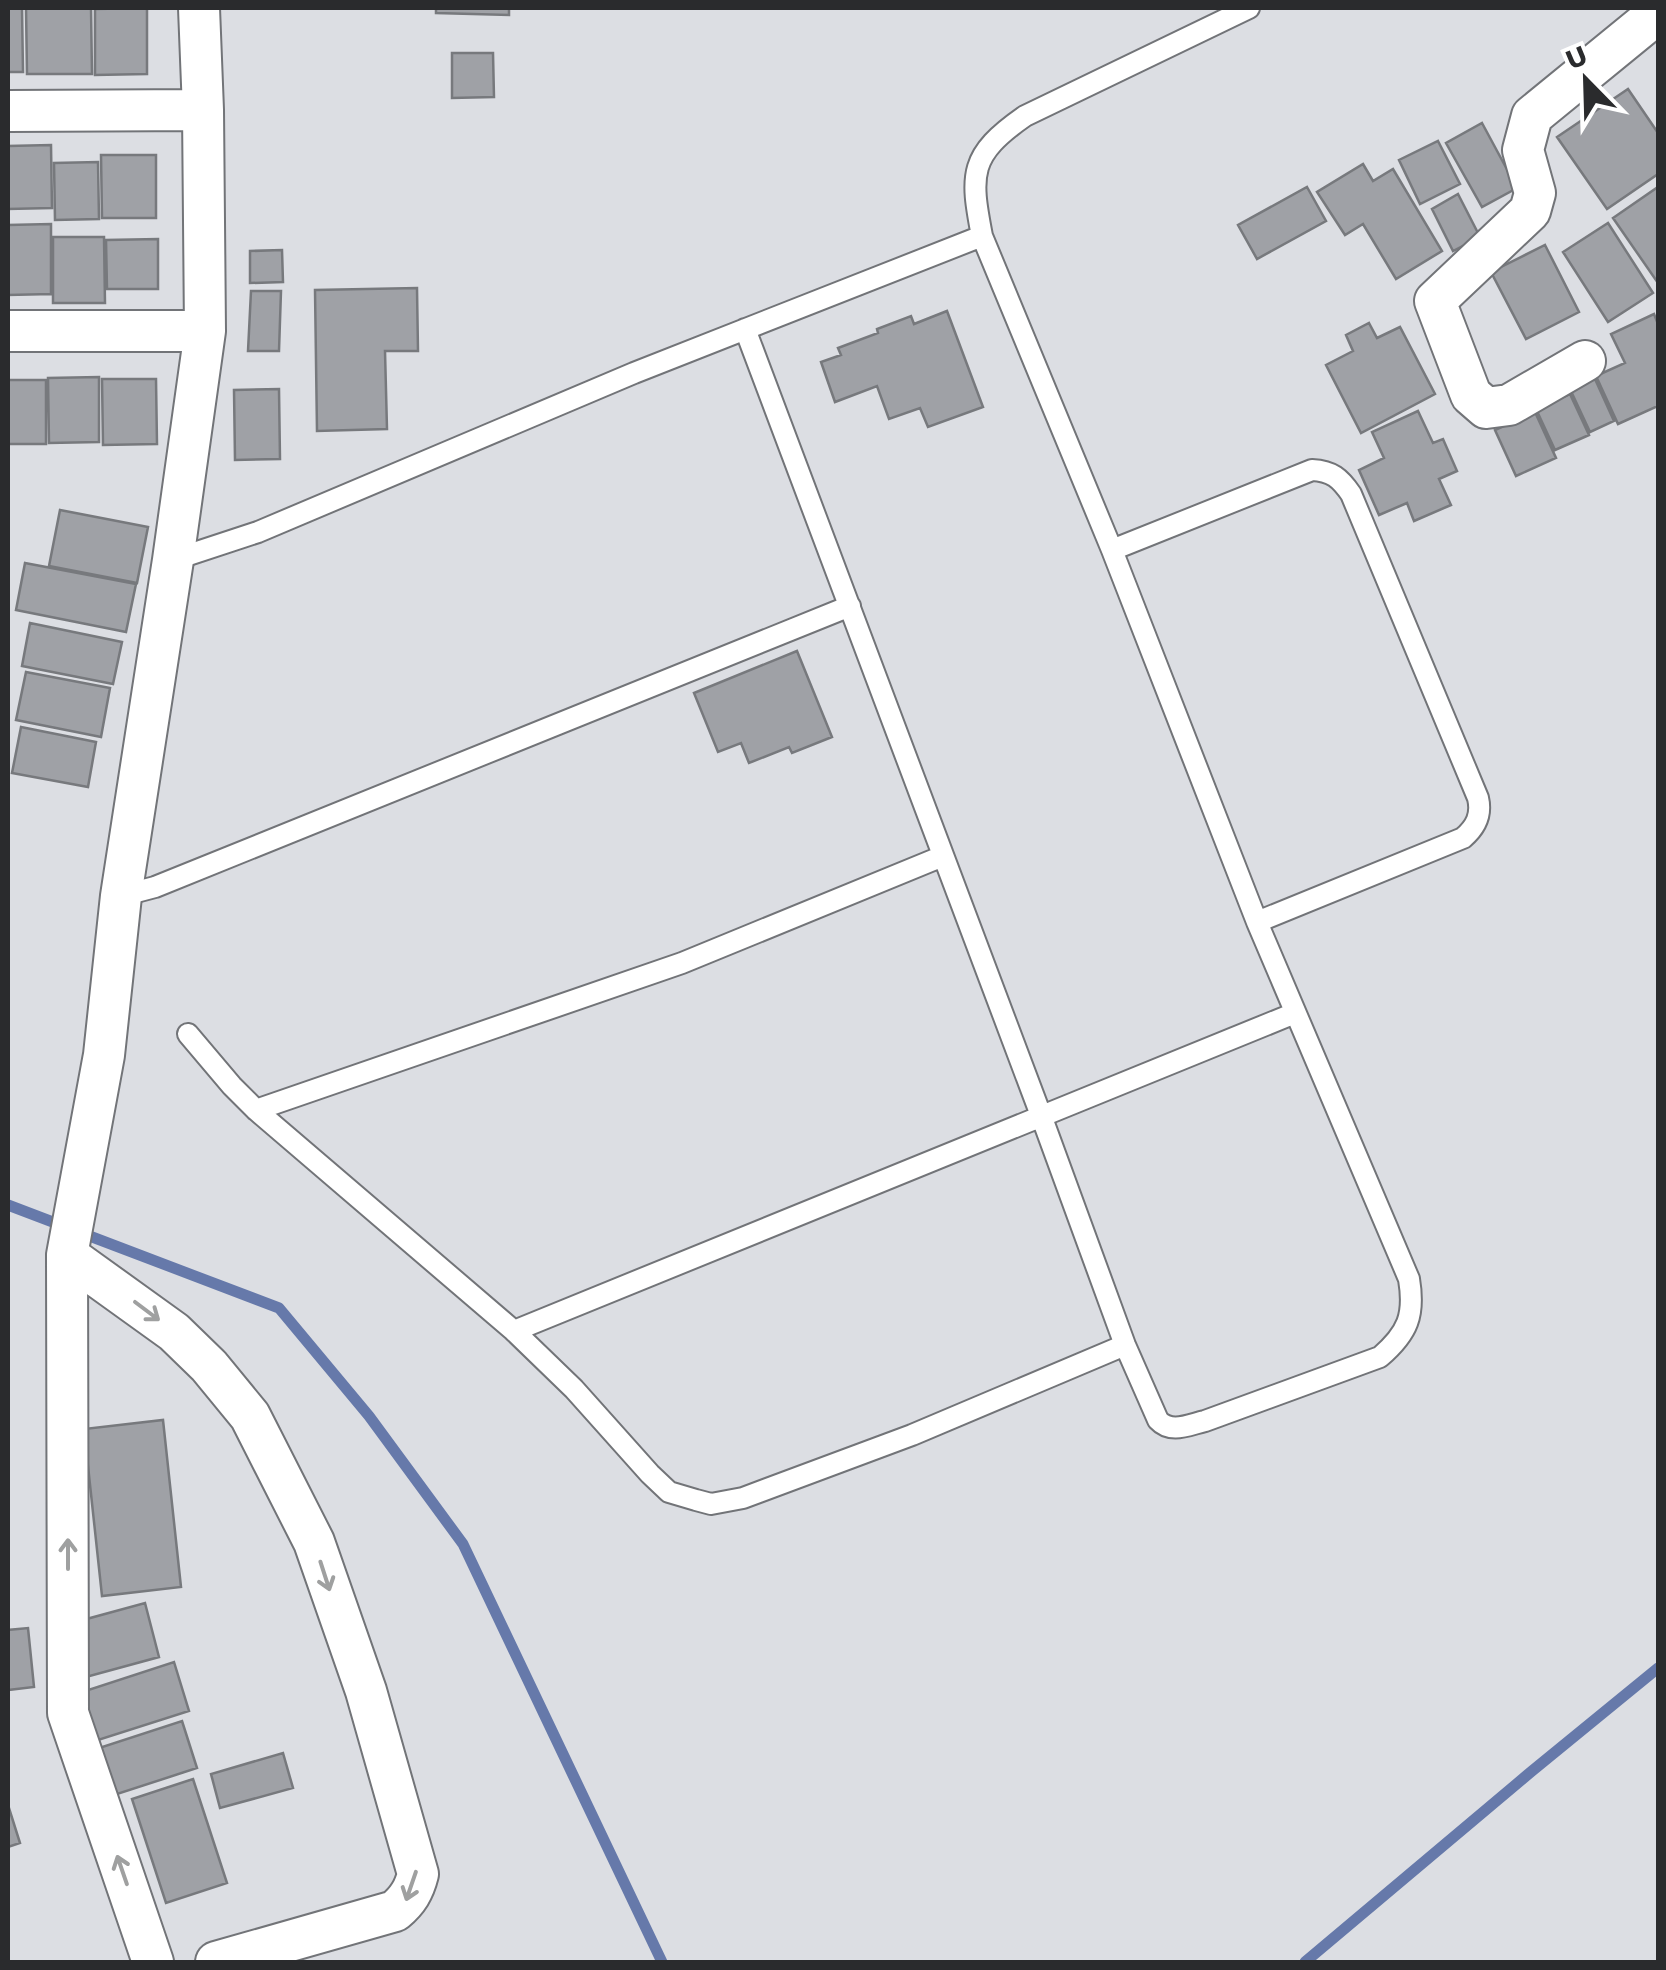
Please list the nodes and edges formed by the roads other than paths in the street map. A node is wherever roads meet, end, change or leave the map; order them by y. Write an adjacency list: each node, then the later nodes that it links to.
1 (199, 8): 4 (street)
2 (1249, 8): 6 (lane)
3 (1658, 13): 10 (street)
4 (203, 110): 5 (street); 9 (street)
5 (8, 111)
6 (982, 236): 7 (lane); 11 (lane)
7 (745, 329): 12 (lane); 13 (lane)
8 (8, 331): 9 (street)
9 (205, 331): 12 (street)
10 (1585, 361)
11 (1112, 550): 16 (lane); 16 (lane)
12 (174, 560): 15 (street)
13 (850, 606): 14 (lane); 15 (lane)
14 (942, 856): 19 (lane); 20 (lane)
15 (121, 896): 21 (street)
16 (1256, 922): 17 (lane)
17 (1296, 1013): 20 (lane); 23 (lane)
18 (188, 1034): 19 (lane)
19 (256, 1110): 22 (lane)
20 (1042, 1118): 22 (lane); 23 (lane)
21 (70, 1247): 24 (street, one-way to 21); 25 (street, one-way to 25)
22 (514, 1332): 23 (lane)
23 (1124, 1345)
24 (153, 1962)
25 (216, 1962)

